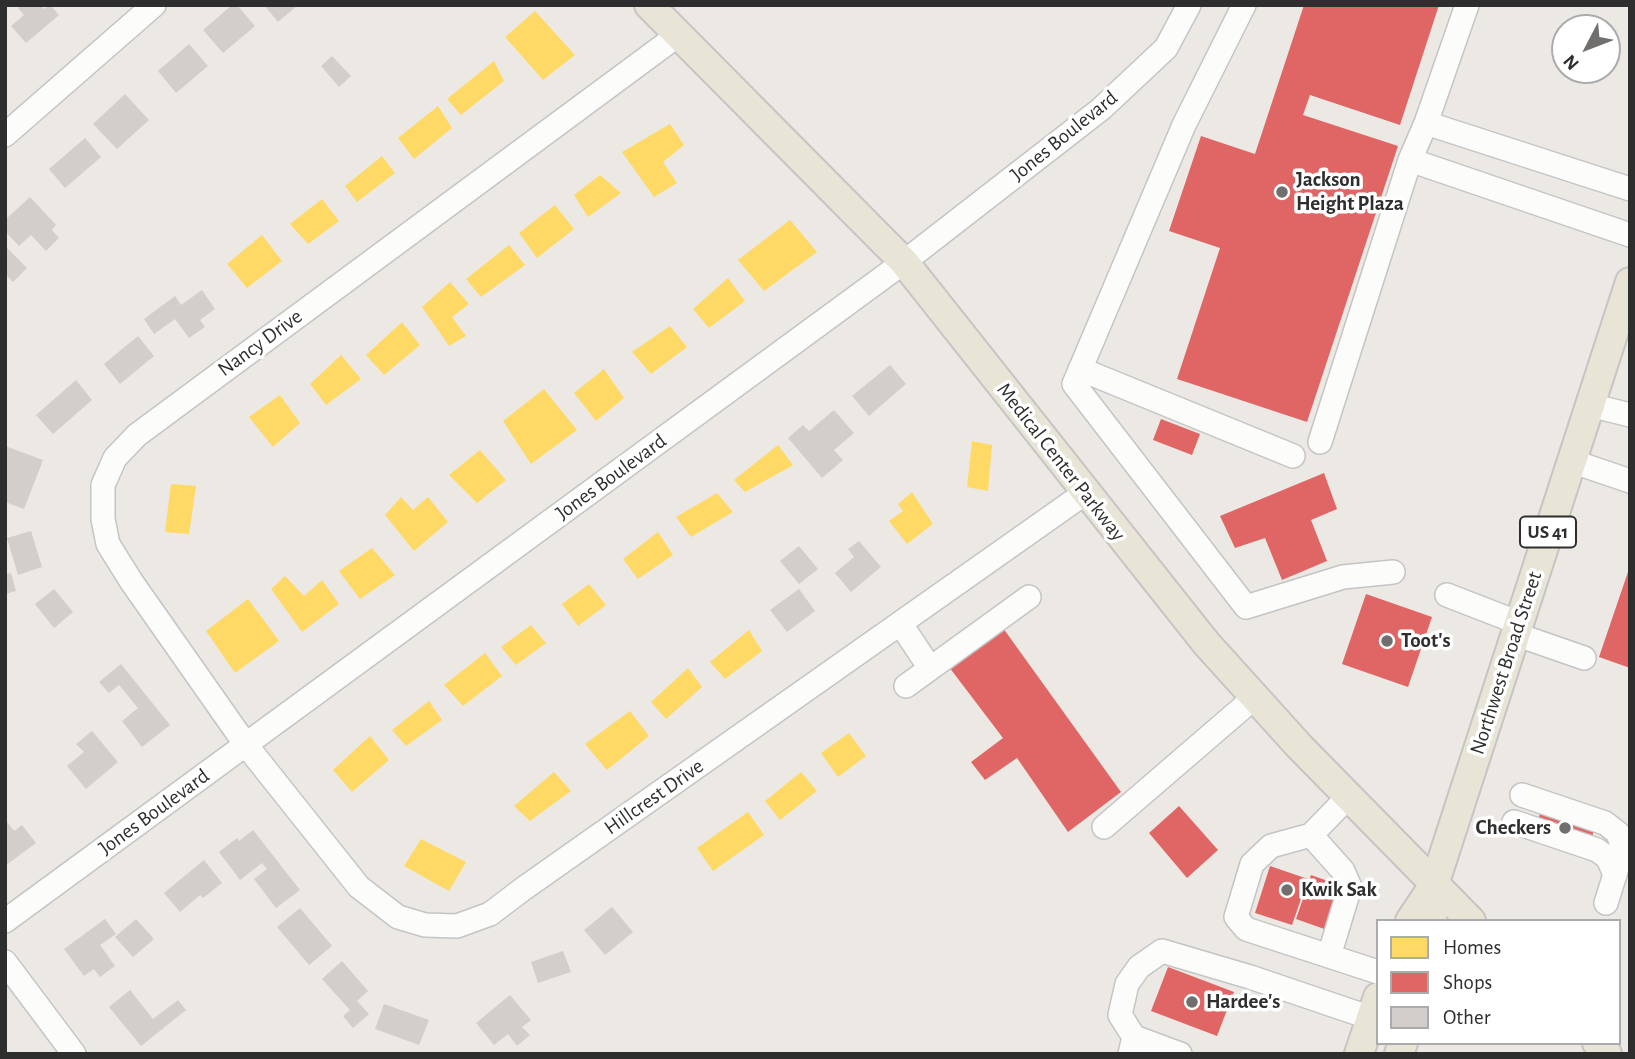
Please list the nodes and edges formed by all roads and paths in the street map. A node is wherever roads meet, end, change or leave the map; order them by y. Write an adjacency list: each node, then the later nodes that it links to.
1 (154, 5): 8 (street)
2 (649, 5): 6 (main road, Medical Center Parkway)
3 (1189, 5): 12 (street, Jones Boulevard)
4 (1244, 5): 15 (street)
5 (1467, 5): 7 (street)
6 (678, 35): 12 (main road, Medical Center Parkway); 32 (street, Nancy Drive)
7 (1426, 123): 9 (street); 10 (street)
8 (5, 135)
9 (1410, 160): 11 (street); 18 (street)
10 (1630, 189)
11 (1630, 234)
12 (904, 262): 22 (main road, Medical Center Parkway); 32 (street, Jones Boulevard)
13 (1630, 282): 14 (main road, Northwest Broad Street / US 41)
14 (1622, 336): 16 (main road, Northwest Broad Street / US 41)
15 (1080, 369): 19 (street); 23 (street)
16 (1590, 405): 17 (street); 20 (main road, Northwest Broad Street / US 41)
17 (1630, 415)
18 (1320, 442)
19 (1293, 456)
20 (1571, 461): 21 (street); 27 (main road, Northwest Broad Street / US 41)
21 (1630, 481)
22 (1085, 493): 26 (street, Hillcrest Drive); 31 (main road, Medical Center Parkway)
23 (1393, 572)
24 (1447, 595): 27 (street)
25 (1029, 597): 29 (street)
26 (900, 623): 29 (street); 32 (street, Hillcrest Drive)
27 (1517, 628): 28 (street); 39 (main road, Northwest Broad Street / US 41)
28 (1584, 657)
29 (930, 668): 30 (street)
30 (906, 686)
31 (1255, 697): 34 (main road, Medical Center Parkway); 36 (street)
32 (246, 745): 44 (street, Jones Boulevard)
33 (1522, 795): 38 (street)
34 (1348, 797): 37 (street); 39 (main road, Medical Center Parkway)
35 (1514, 822): 38 (street)
36 (1104, 827)
37 (1311, 835): 45 (street); 45 (street)
38 (1615, 875): 40 (street)
39 (1434, 885): 41 (main road, Northwest Broad Street / US 41); 42 (main road, Northwest Broad Street / US 41); 43 (main road, Medical Center Parkway)
40 (1606, 903)
41 (1411, 919)
42 (1432, 919)
43 (1469, 919)
44 (5, 921)
45 (1329, 956): 47 (street)
46 (5, 962): 50 (street)
47 (1376, 971)
48 (1374, 1007): 49 (street); 52 (main road)
49 (1132, 1045): 51 (street)
50 (74, 1054)
51 (1181, 1054)
52 (1359, 1054)

